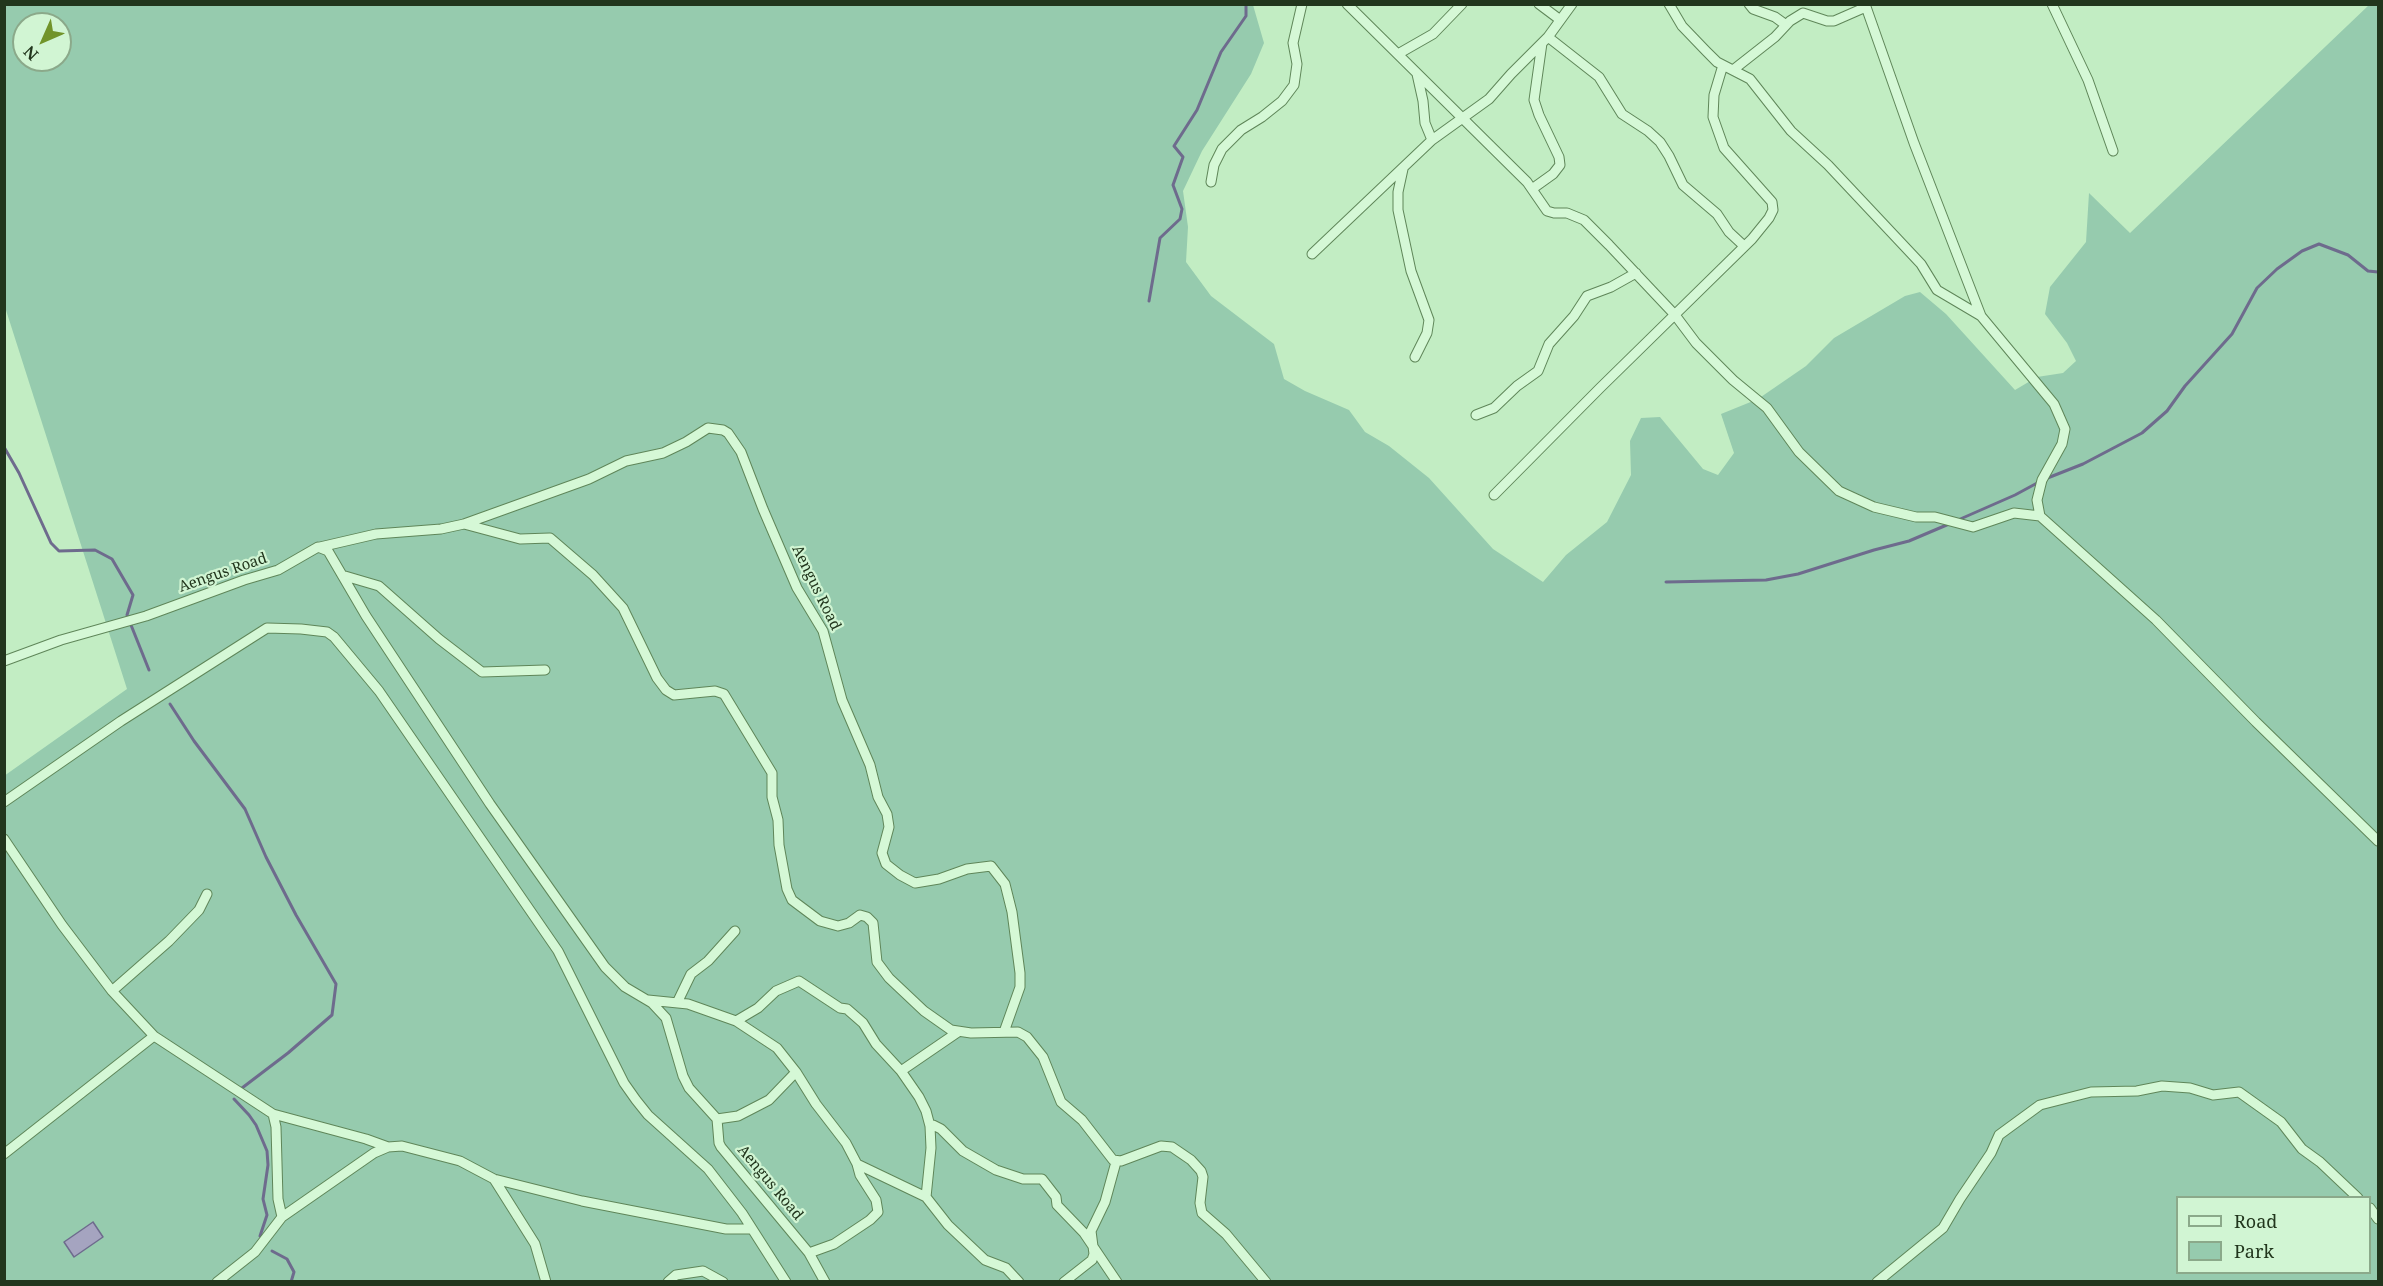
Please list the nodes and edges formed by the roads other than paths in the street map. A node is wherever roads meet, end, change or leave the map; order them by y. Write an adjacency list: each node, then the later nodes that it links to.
1 (1302, 4): 21 (street)
2 (1347, 4): 13 (street)
3 (1462, 4): 13 (street)
4 (1539, 4): 10 (street)
5 (1669, 4): 14 (street)
6 (1749, 4): 11 (street)
7 (2052, 4): 19 (street)
8 (1569, 6): 10 (street)
9 (1866, 6): 11 (street); 27 (street)
10 (1559, 19): 12 (street)
11 (1786, 25): 15 (street)
12 (1545, 40): 17 (street); 22 (street); 23 (street)
13 (1398, 54): 16 (street)
14 (1724, 65): 15 (street); 23 (street)
15 (1733, 70): 27 (street)
16 (1416, 72): 17 (street); 18 (street)
17 (1463, 117): 18 (street); 22 (street)
18 (1432, 140): 20 (street)
19 (2113, 151)
20 (1404, 168): 24 (street); 28 (street)
21 (1210, 182)
22 (1532, 189): 25 (street)
23 (1744, 246): 26 (street)
24 (1312, 254)
25 (1636, 273): 26 (street); 29 (street)
26 (1675, 315): 30 (street); 31 (street)
27 (1981, 316): 31 (street)
28 (1415, 357)
29 (1476, 415)
30 (1494, 495)
31 (2040, 516): 39 (street)
32 (464, 524): 33 (street, Aengus Road); 46 (street); 47 (street, Aengus Road)
33 (318, 548): 34 (street); 35 (street, Aengus Road)
34 (345, 576): 36 (street); 43 (street)
35 (4, 662)
36 (544, 670)
37 (4, 802): 62 (street)
38 (4, 839): 42 (street)
39 (2379, 842)
40 (207, 894): 42 (street)
41 (735, 931): 44 (street)
42 (112, 991): 48 (street)
43 (648, 1000): 44 (street); 52 (street)
44 (676, 1003): 45 (street)
45 (735, 1021): 49 (street); 50 (street)
46 (958, 1032): 47 (street); 49 (street)
47 (1004, 1032): 56 (street)
48 (154, 1036): 51 (street); 55 (street)
49 (901, 1071): 53 (street)
50 (796, 1072): 52 (street); 57 (street)
51 (273, 1114): 54 (street); 61 (street)
52 (717, 1119): 64 (street, Aengus Road)
53 (930, 1126): 60 (street); 63 (street)
54 (388, 1147): 58 (street); 61 (street)
55 (4, 1154)
56 (1116, 1162): 63 (street); 74 (street)
57 (857, 1164): 60 (street); 64 (street)
58 (494, 1179): 62 (street); 66 (street)
59 (2357, 1196): 75 (street)
60 (926, 1197): 71 (street)
61 (282, 1217): 65 (street)
62 (753, 1229): 69 (street)
63 (1092, 1246): 72 (street); 73 (street)
64 (809, 1253): 70 (street, Aengus Road)
65 (217, 1281)
66 (546, 1281)
67 (668, 1281): 68 (street)
68 (723, 1281)
69 (786, 1281)
70 (825, 1281)
71 (1018, 1281)
72 (1064, 1281)
73 (1117, 1281)
74 (1266, 1281)
75 (1877, 1281)

